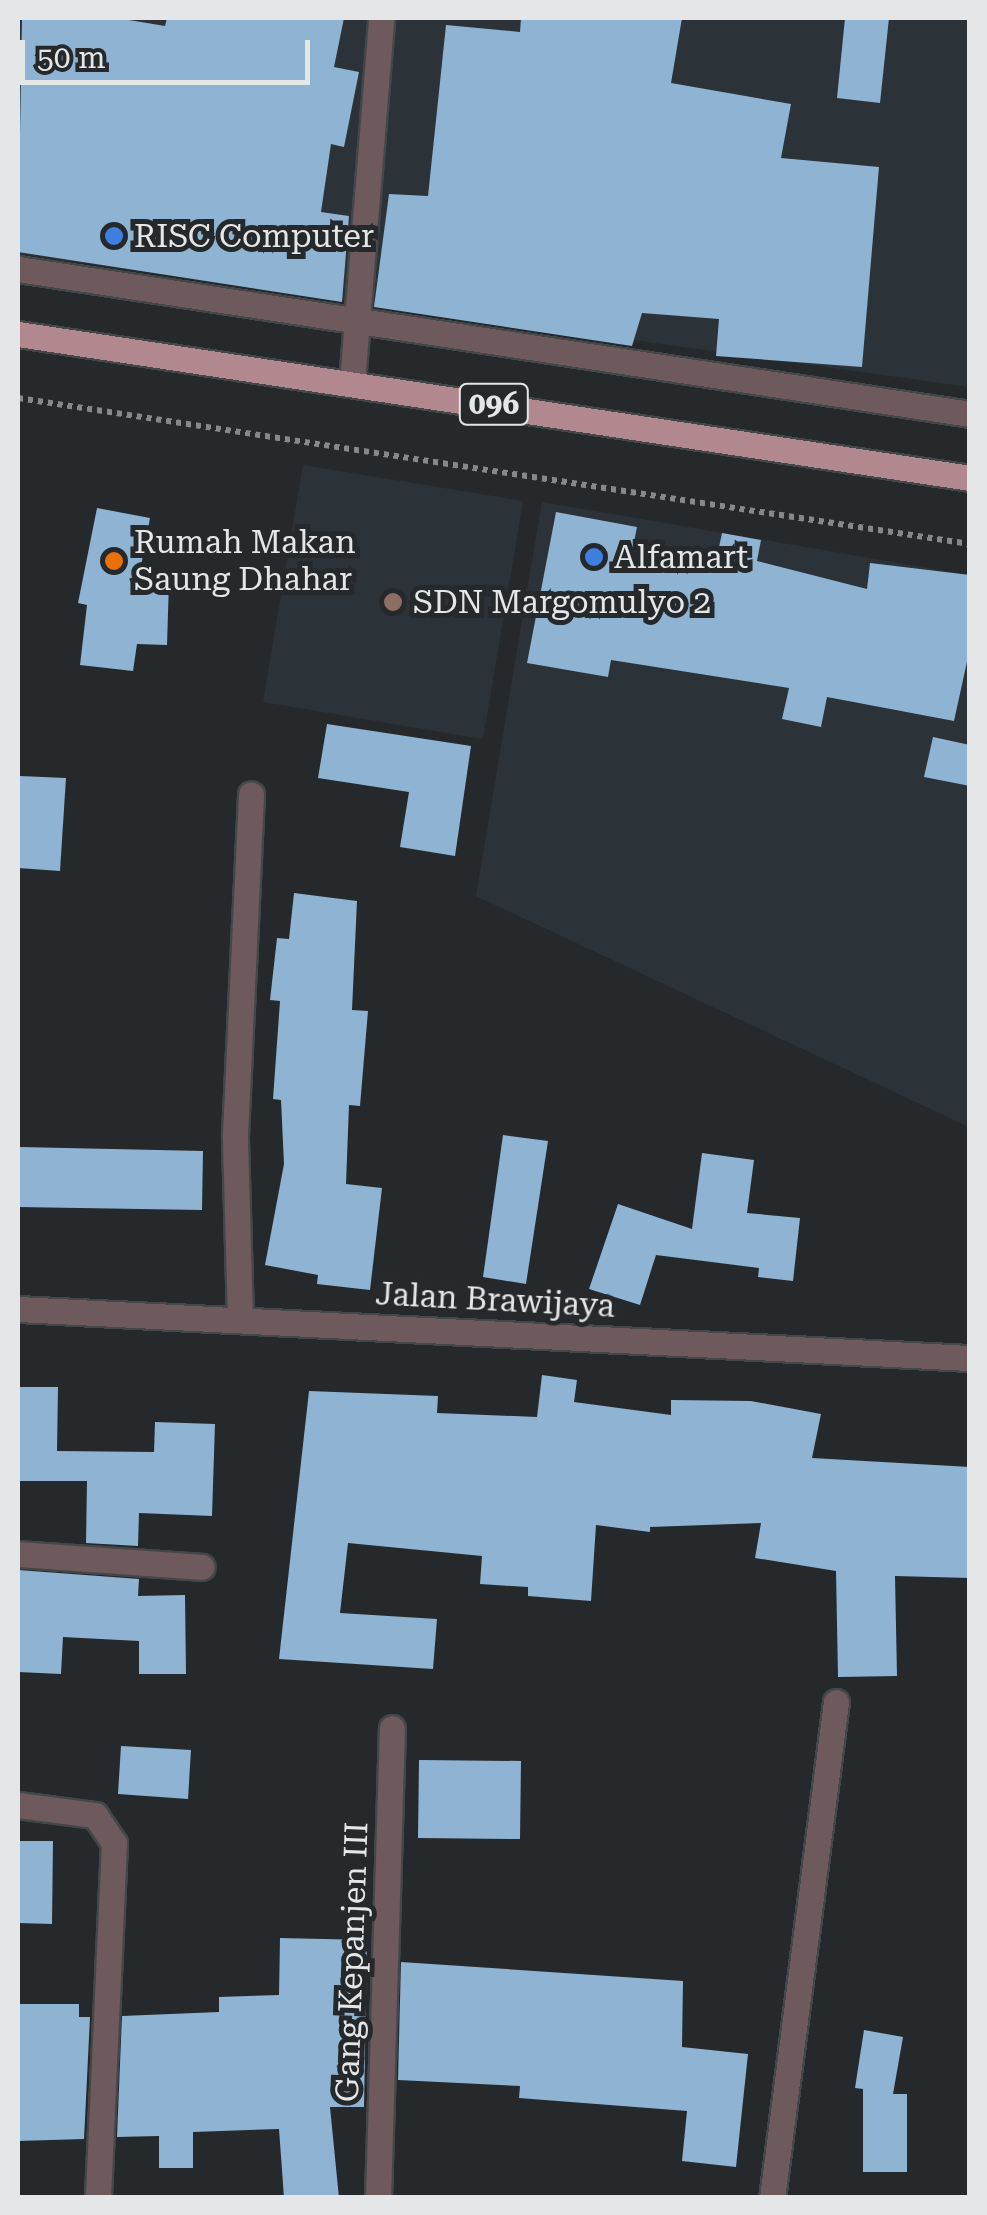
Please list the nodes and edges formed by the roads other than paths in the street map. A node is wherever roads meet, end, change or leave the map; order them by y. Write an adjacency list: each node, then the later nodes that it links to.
1 (380, 18): 3 (street)
2 (18, 269): 3 (street)
3 (361, 318): 5 (street); 6 (street)
4 (18, 334): 5 (main road, 096)
5 (352, 382): 7 (main road, 096)
6 (970, 414)
7 (970, 478)
8 (251, 794): 10 (street)
9 (18, 1309): 10 (street, Jalan Brawijaya)
10 (240, 1319): 11 (street, Jalan Brawijaya)
11 (970, 1358)
12 (18, 1554): 13 (street)
13 (202, 1567)
14 (836, 1702): 19 (street)
15 (392, 1728): 18 (street, Gang Kepanjen III)
16 (18, 1805): 17 (street)
17 (98, 2198)
18 (378, 2198)
19 (772, 2198)

